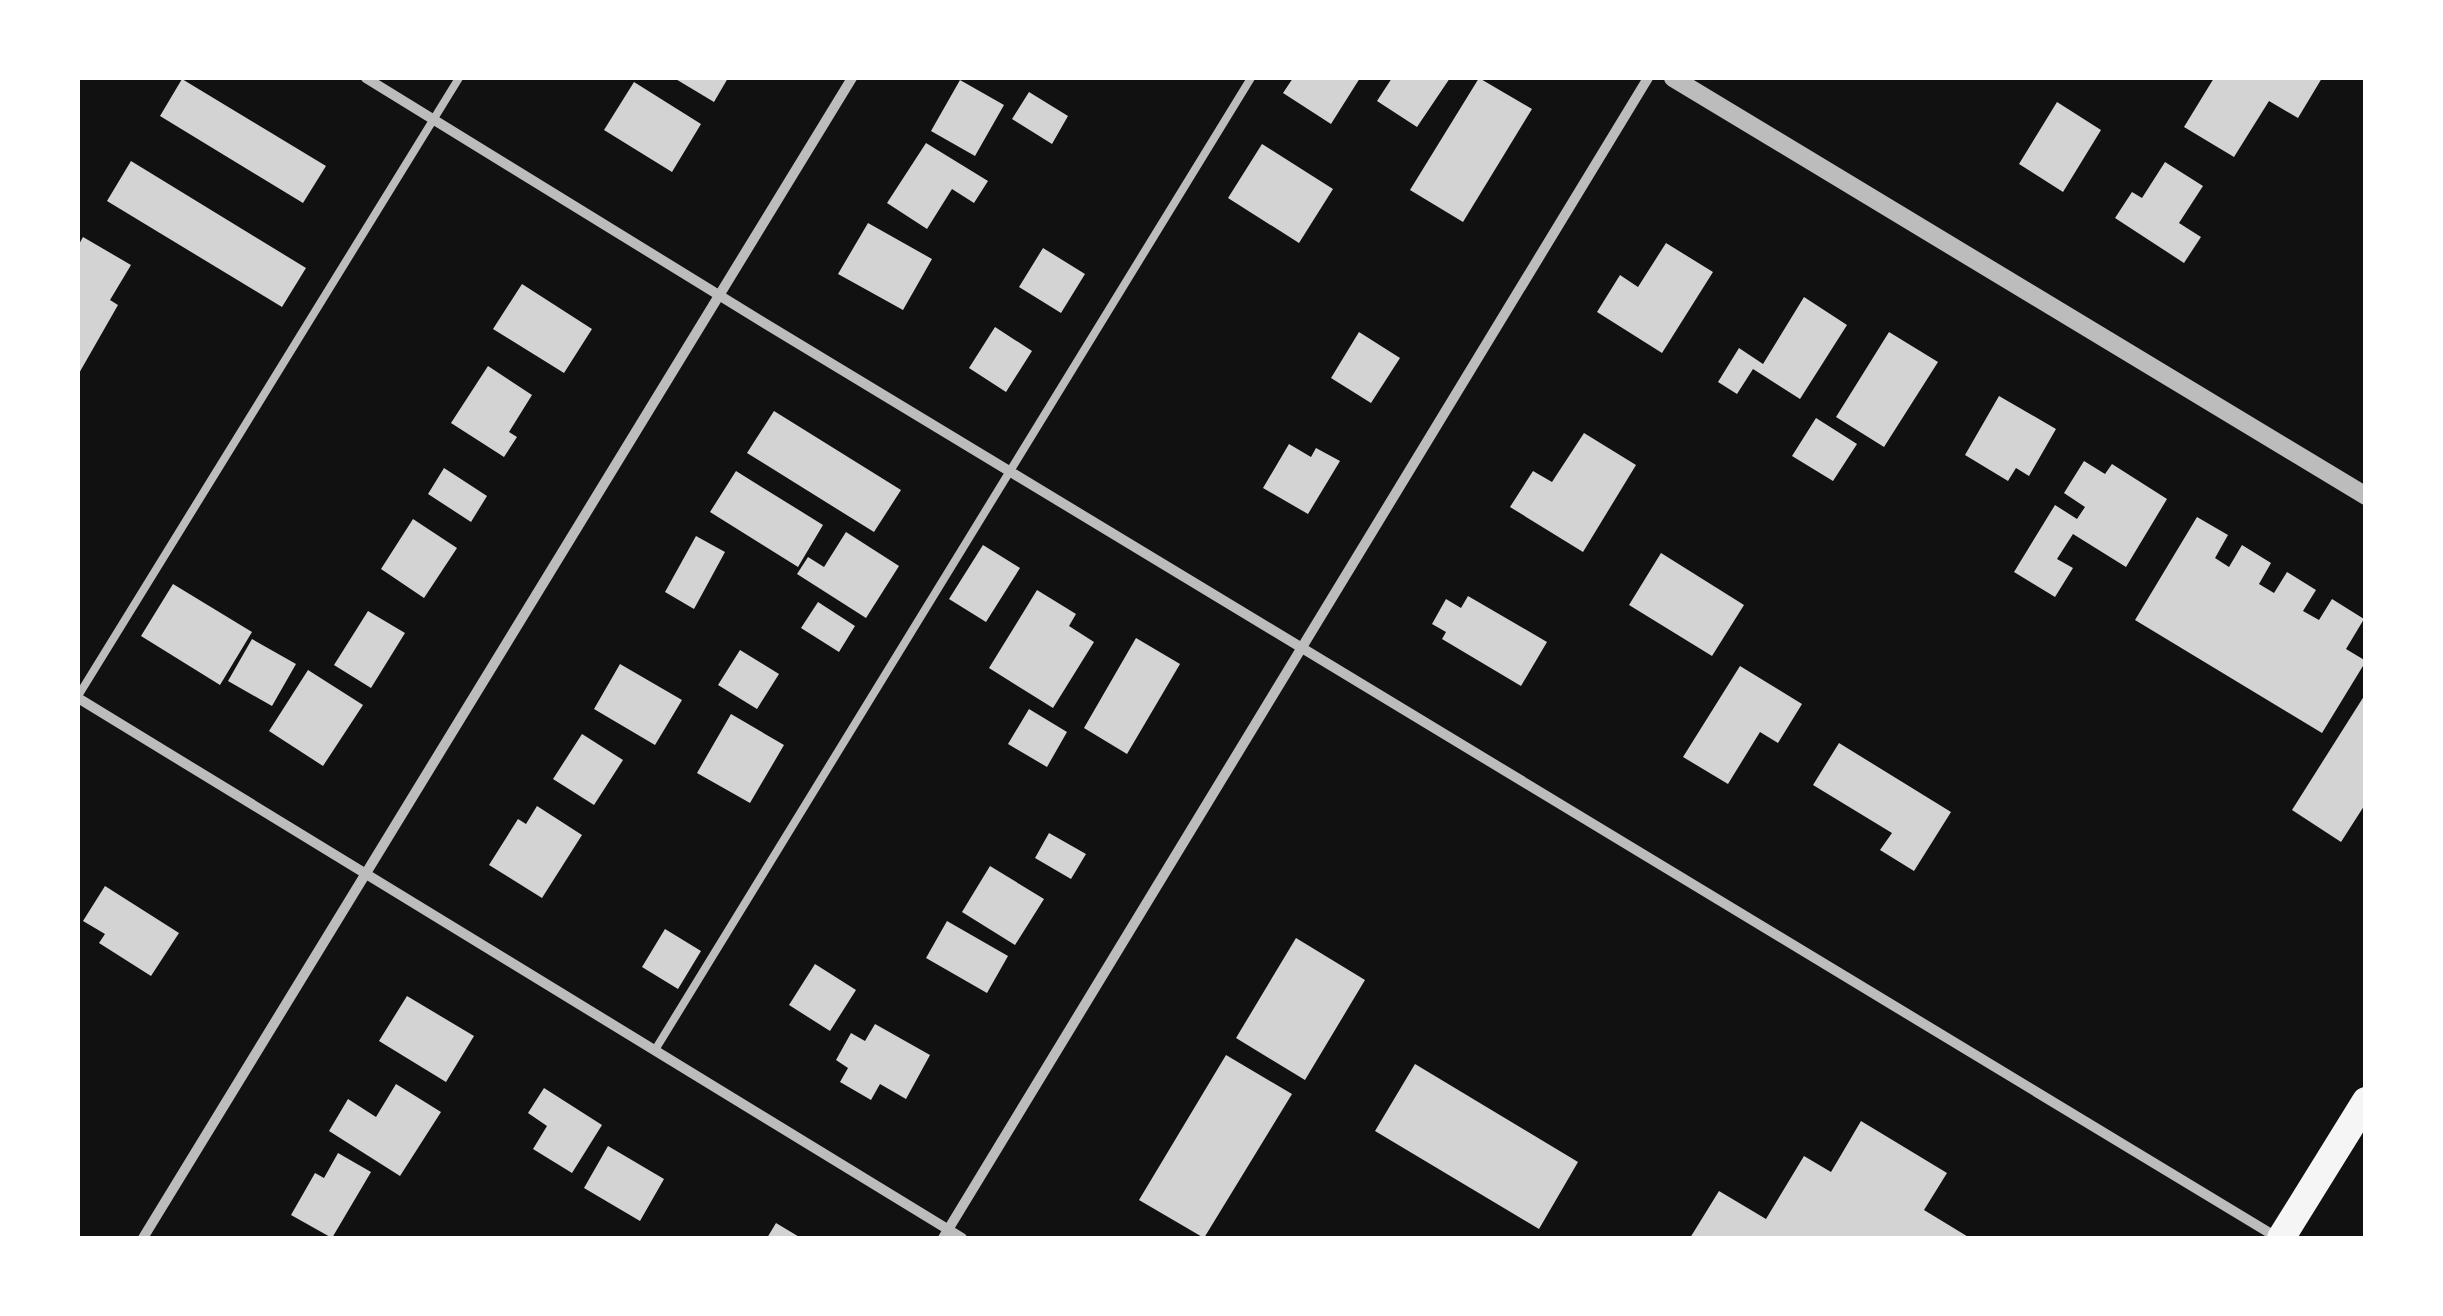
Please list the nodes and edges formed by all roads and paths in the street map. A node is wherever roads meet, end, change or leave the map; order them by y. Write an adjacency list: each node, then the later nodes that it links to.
1 (366, 78): 7 (street)
2 (459, 78): 7 (lane)
3 (852, 78): 8 (street)
4 (1250, 78): 9 (lane)
5 (1648, 78): 11 (street)
6 (1673, 78): 10 (street)
7 (434, 118): 8 (street); 12 (lane)
8 (720, 295): 9 (street); 13 (street)
9 (1012, 472): 11 (street); 14 (lane)
10 (2366, 496)
11 (1302, 648): 16 (street); 19 (street)
12 (78, 697): 13 (street)
13 (367, 874): 14 (street); 17 (street)
14 (655, 1050): 16 (street)
15 (2366, 1101): 19 (highway)
16 (945, 1234): 18 (street)
17 (143, 1238)
18 (962, 1238)
19 (2280, 1238)

